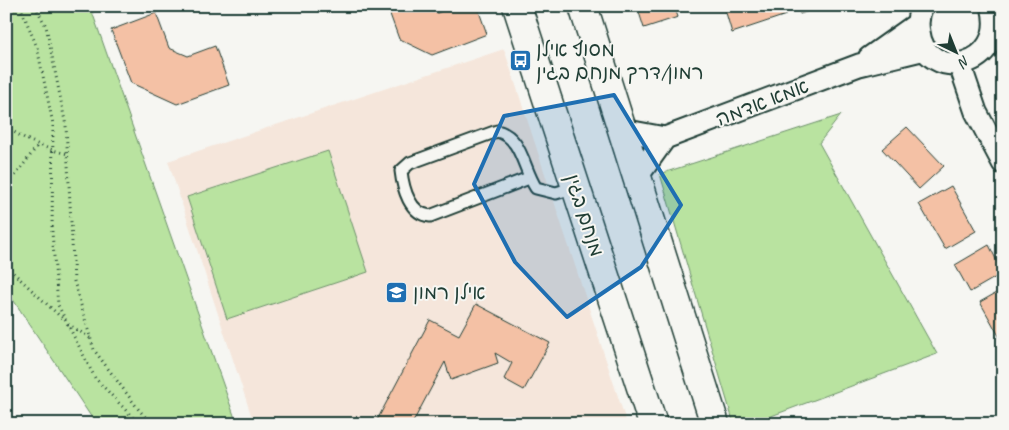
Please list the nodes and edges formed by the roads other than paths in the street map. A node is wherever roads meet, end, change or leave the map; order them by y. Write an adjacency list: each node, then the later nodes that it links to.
1 (517, 6): 13 (main road, מנחם בגין)
2 (583, 6): 8 (main road)
3 (992, 6): 6 (street)
4 (920, 15): 5 (street); 7 (street, אמא אדמה)
5 (925, 49): 6 (street); 7 (street, אמא אדמה)
6 (960, 64): 10 (street)
7 (859, 65): 9 (street, אמא אדמה)
8 (622, 130): 9 (street); 11 (main road)
9 (666, 138): 11 (street)
10 (1003, 163)
11 (637, 177): 15 (main road)
12 (529, 178): 12 (lane); 13 (lane)
13 (576, 187): 14 (main road, מנחם בגין)
14 (653, 424)
15 (715, 424)

